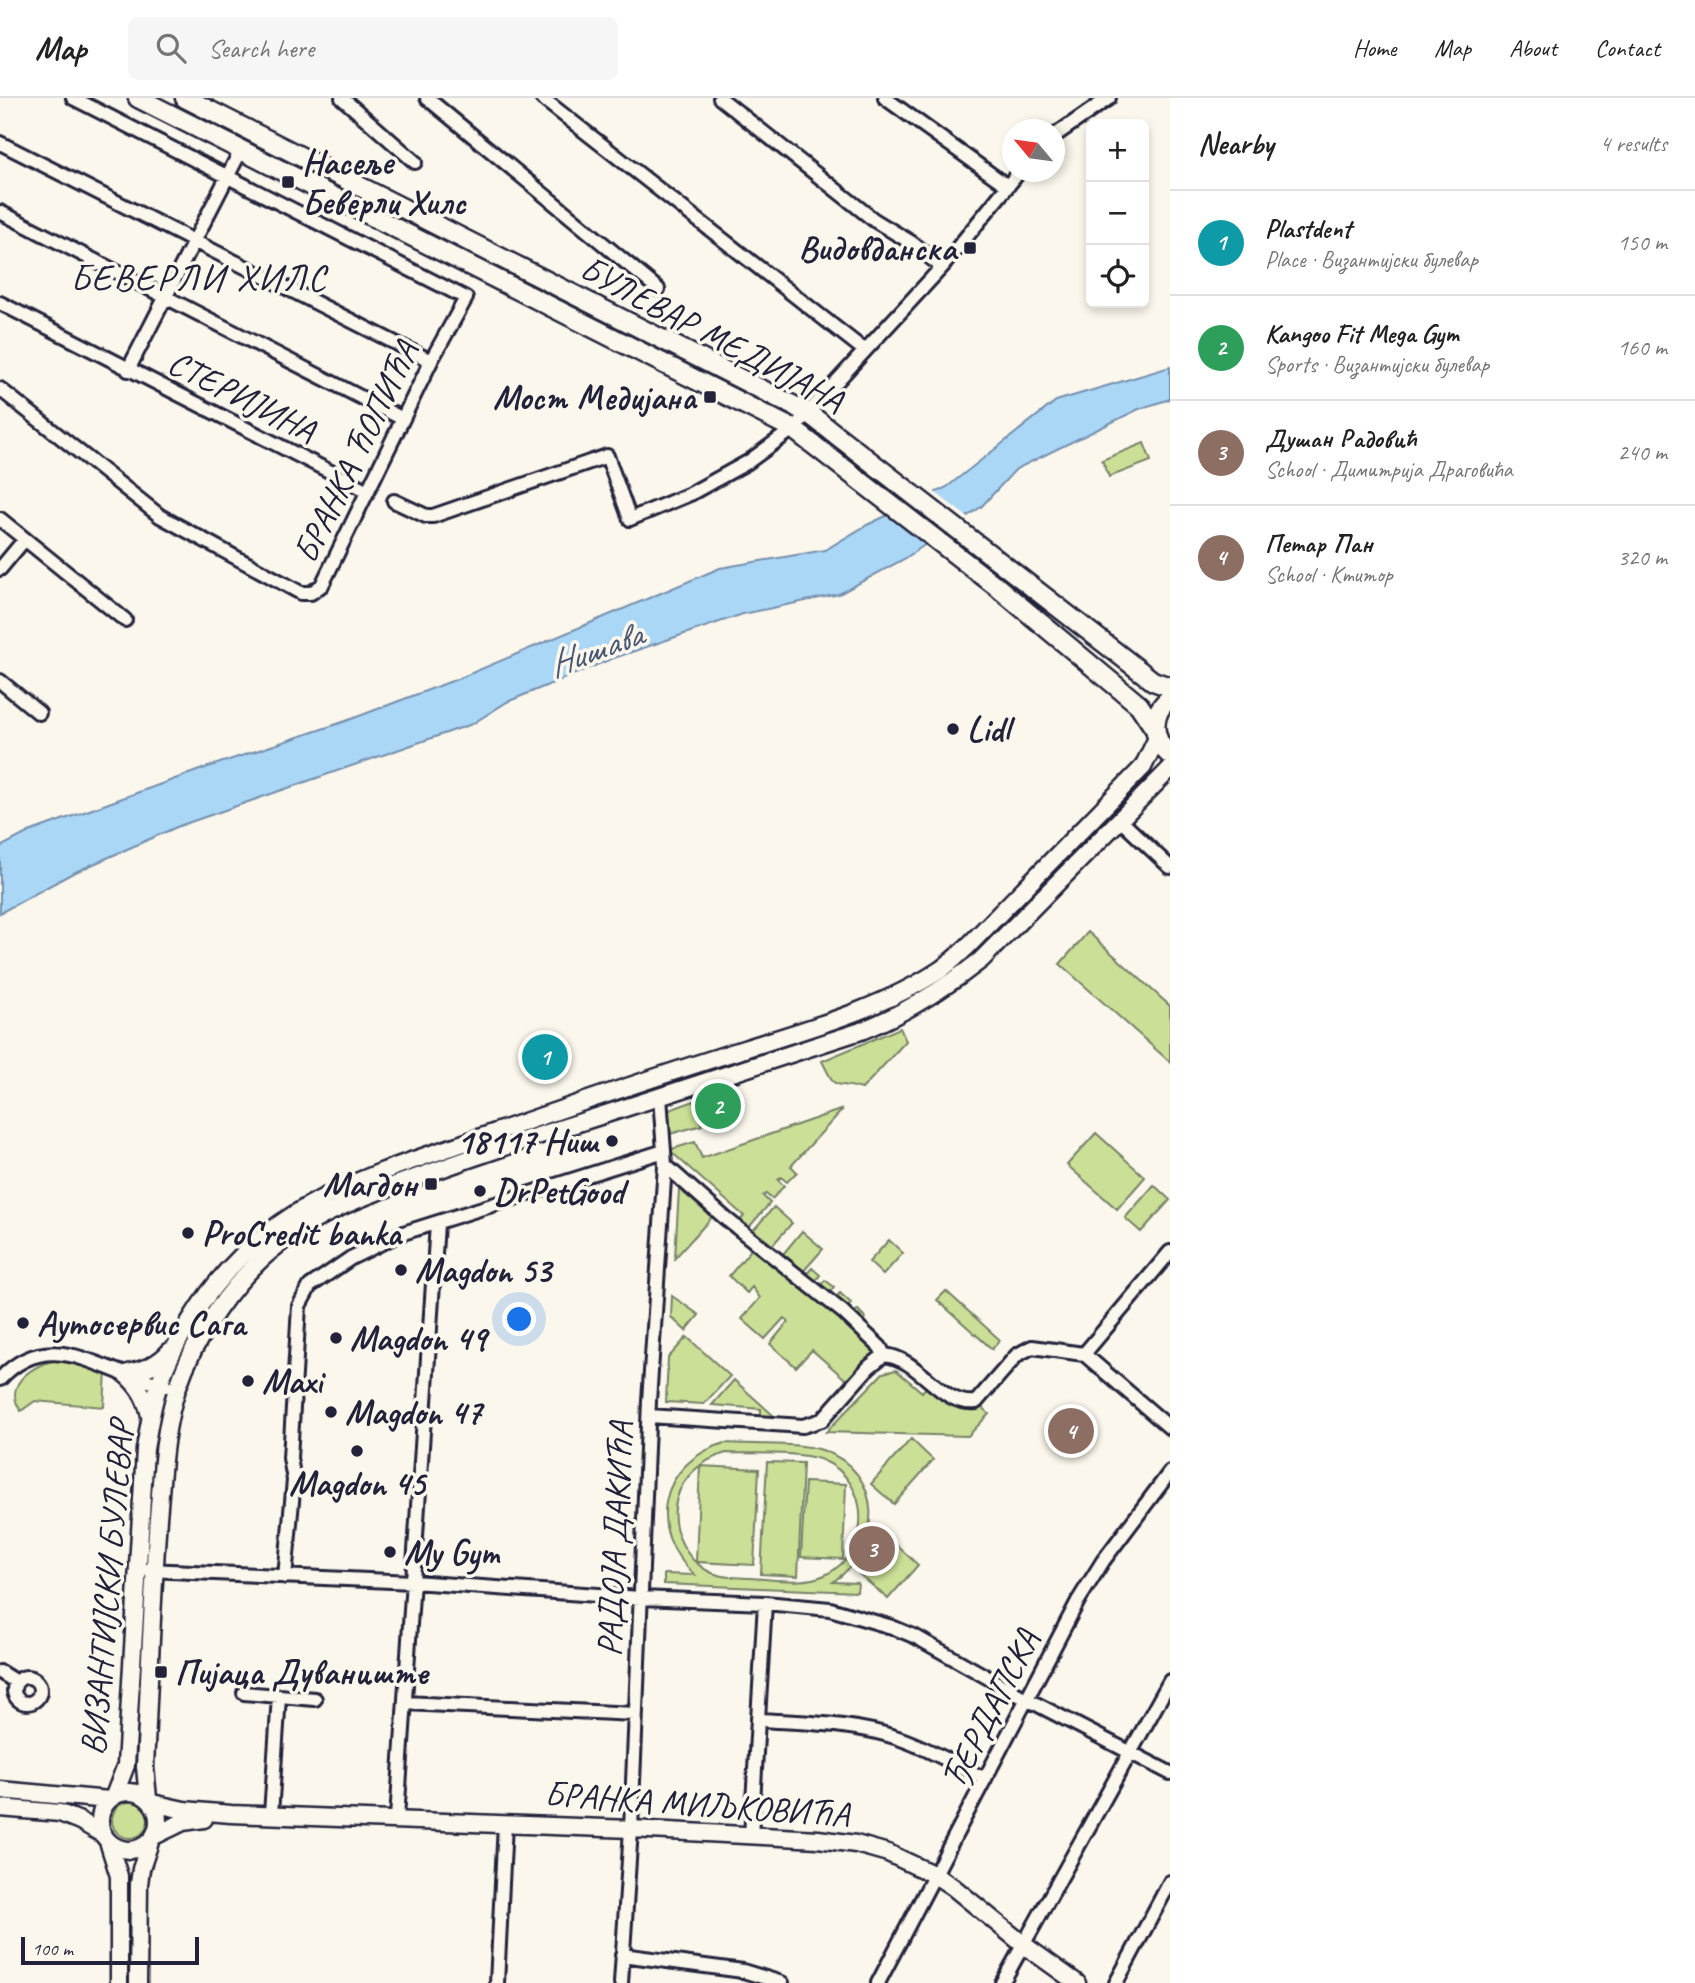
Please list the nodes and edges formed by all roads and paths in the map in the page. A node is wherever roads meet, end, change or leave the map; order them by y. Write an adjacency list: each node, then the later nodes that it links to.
1 (72, 98): 14 (street)
2 (138, 98): 12 (main road, БУЛЕВАР МЕДИЈАНА)
3 (342, 98): 13 (street)
4 (427, 98): 20 (street)
5 (542, 98): 23 (street)
6 (720, 98): 19 (street)
7 (886, 98): 16 (street)
8 (1107, 98): 10 (street)
9 (193, 100): 27 (main road, БУЛЕВАР МЕДИЈАНА)
10 (1065, 128)
11 (0, 143): 18 (street)
12 (241, 150): 14 (street, СТЕРИЈИНА); 29 (main road, БУЛЕВАР МЕДИЈАНА)
13 (415, 162)
14 (227, 177): 18 (street, СТЕРИЈИНА); 24 (street, БРАНКА ЋОПИЋА)
15 (1009, 182): 16 (street)
16 (1006, 185): 19 (street)
17 (0, 212): 21 (street, СТЕРИЈИНА)
18 (194, 240): 21 (street, СТЕРИЈИНА); 24 (street)
19 (942, 267): 23 (street)
20 (658, 289)
21 (166, 297): 25 (street, СТЕРИЈИНА); 28 (street, СТЕРИЈИНА)
22 (0, 303): 25 (street, СТЕРИЈИНА)
23 (864, 350): 27 (street)
24 (431, 361): 28 (street, БРАНКА ЋОПИЋА)
25 (128, 370): 30 (street, СТЕРИЈИНА)
26 (0, 389): 30 (street, БРАНКА ЋОПИЋА)
27 (808, 413): 29 (street); 37 (main road, БУЛЕВАР МЕДИЈАНА)
28 (404, 419): 30 (street, БРАНКА ЋОПИЋА)
29 (793, 429): 31 (street, БУЛЕВАР МЕДИЈАНА); 40 (main road, БУЛЕВАР МЕДИЈАНА)
30 (368, 491)
31 (394, 501)
32 (0, 519): 33 (street)
33 (25, 539): 34 (street); 35 (street)
34 (0, 569)
35 (125, 620)
36 (0, 681): 39 (street)
37 (1170, 687)
38 (1170, 698): 40 (main road)
39 (39, 713)
40 (1156, 734): 41 (main road, БУЛЕВАР МЕДИЈАНА); 50 (street, ВИЗАНТИЈСКИ БУЛЕВАР)
41 (1170, 755)
42 (1170, 769): 43 (street, ВИЗАНТИЈСКИ БУЛЕВАР)
43 (1119, 820): 44 (street); 45 (street, ВИЗАНТИЈСКИ БУЛЕВАР)
44 (1170, 867)
45 (660, 1097): 46 (street, РАДОЈА ДАКИЋА); 56 (street, ВИЗАНТИЈСКИ БУЛЕВАР)
46 (664, 1151): 47 (street, РАДОЈА ДАКИЋА); 48 (street)
47 (665, 1165): 52 (street); 57 (street, РАДОЈА ДАКИЋА)
48 (437, 1224): 63 (street); 64 (street)
49 (1170, 1252): 51 (street)
50 (176, 1344): 53 (street); 55 (street, ВИЗАНТИЈСКИ БУЛЕВАР)
51 (1084, 1354): 52 (street); 59 (street)
52 (884, 1355): 57 (street)
53 (125, 1374): 54 (street, ВИЗАНТИЈСКИ БУЛЕВАР); 55 (street, ВИЗАНТИЈСКИ БУЛЕВАР); 58 (street)
54 (0, 1379)
55 (159, 1383): 56 (street, ВИЗАНТИЈСКИ БУЛЕВАР); 58 (street, ВИЗАНТИЈСКИ БУЛЕВАР)
56 (177, 1389): 62 (street, ВИЗАНТИЈСКИ БУЛЕВАР)
57 (649, 1416): 65 (street, РАДОЈА ДАКИЋА)
58 (151, 1418): 61 (street, ВИЗАНТИЈСКИ БУЛЕВАР)
59 (1170, 1428)
60 (1170, 1472): 73 (street, ЂЕРДАПСКА)
61 (137, 1570): 62 (street); 81 (street, ВИЗАНТИЈСКИ БУЛЕВАР)
62 (154, 1570): 63 (street); 82 (street, ВИЗАНТИЈСКИ БУЛЕВАР)
63 (285, 1577): 64 (street)
64 (413, 1582): 65 (street); 74 (street)
65 (640, 1598): 66 (street); 75 (street, РАДОЈА ДАКИЋА)
66 (765, 1603): 73 (street); 76 (street)
67 (0, 1672): 69 (street)
68 (1170, 1681): 77 (street)
69 (16, 1682)
70 (244, 1693): 71 (street)
71 (279, 1696): 72 (street); 85 (street)
72 (315, 1699)
73 (1025, 1699): 77 (street); 79 (street, ЂЕРДАПСКА)
74 (405, 1703): 75 (street); 86 (street)
75 (635, 1714): 88 (street, РАДОЈА ДАКИЋА)
76 (760, 1720): 79 (street); 89 (street)
77 (1130, 1754): 78 (street); 94 (street)
78 (1170, 1773)
79 (985, 1779): 92 (street, ЂЕРДАПСКА)
80 (0, 1790): 81 (street)
81 (111, 1798): 82 (street); 90 (street)
82 (150, 1801): 84 (street, БРАНКА МИЉКОВИЋА); 91 (street)
83 (0, 1808): 90 (street)
84 (231, 1814): 85 (street, БРАНКА МИЉКОВИЋА); 91 (street, БРАНКА МИЉКОВИЋА)
85 (271, 1814): 86 (street, БРАНКА МИЉКОВИЋА)
86 (397, 1818): 87 (street, БРАНКА МИЉКОВИЋА)
87 (505, 1824): 88 (street, БРАНКА МИЉКОВИЋА); 98 (street)
88 (631, 1829): 89 (street, БРАНКА МИЉКОВИЋА); 95 (street, РАДОЈА ДАКИЋА)
89 (751, 1836): 92 (street, БРАНКА МИЉКОВИЋА)
90 (106, 1838): 91 (street); 96 (street)
91 (152, 1839): 97 (street)
92 (935, 1875): 94 (street, БРАНКА МИЉКОВИЋА); 101 (street, ЂЕРДАПСКА)
93 (1170, 1882): 104 (street)
94 (1024, 1945): 102 (street); 103 (street, БРАНКА МИЉКОВИЋА)
95 (622, 1955): 99 (street, РАДОЈА ДАКИЋА); 100 (street)
96 (119, 1983)
97 (138, 1983)
98 (497, 1983)
99 (621, 1983)
100 (782, 1983)
101 (878, 1983)
102 (1002, 1983)
103 (1077, 1983)
104 (1116, 1983)

